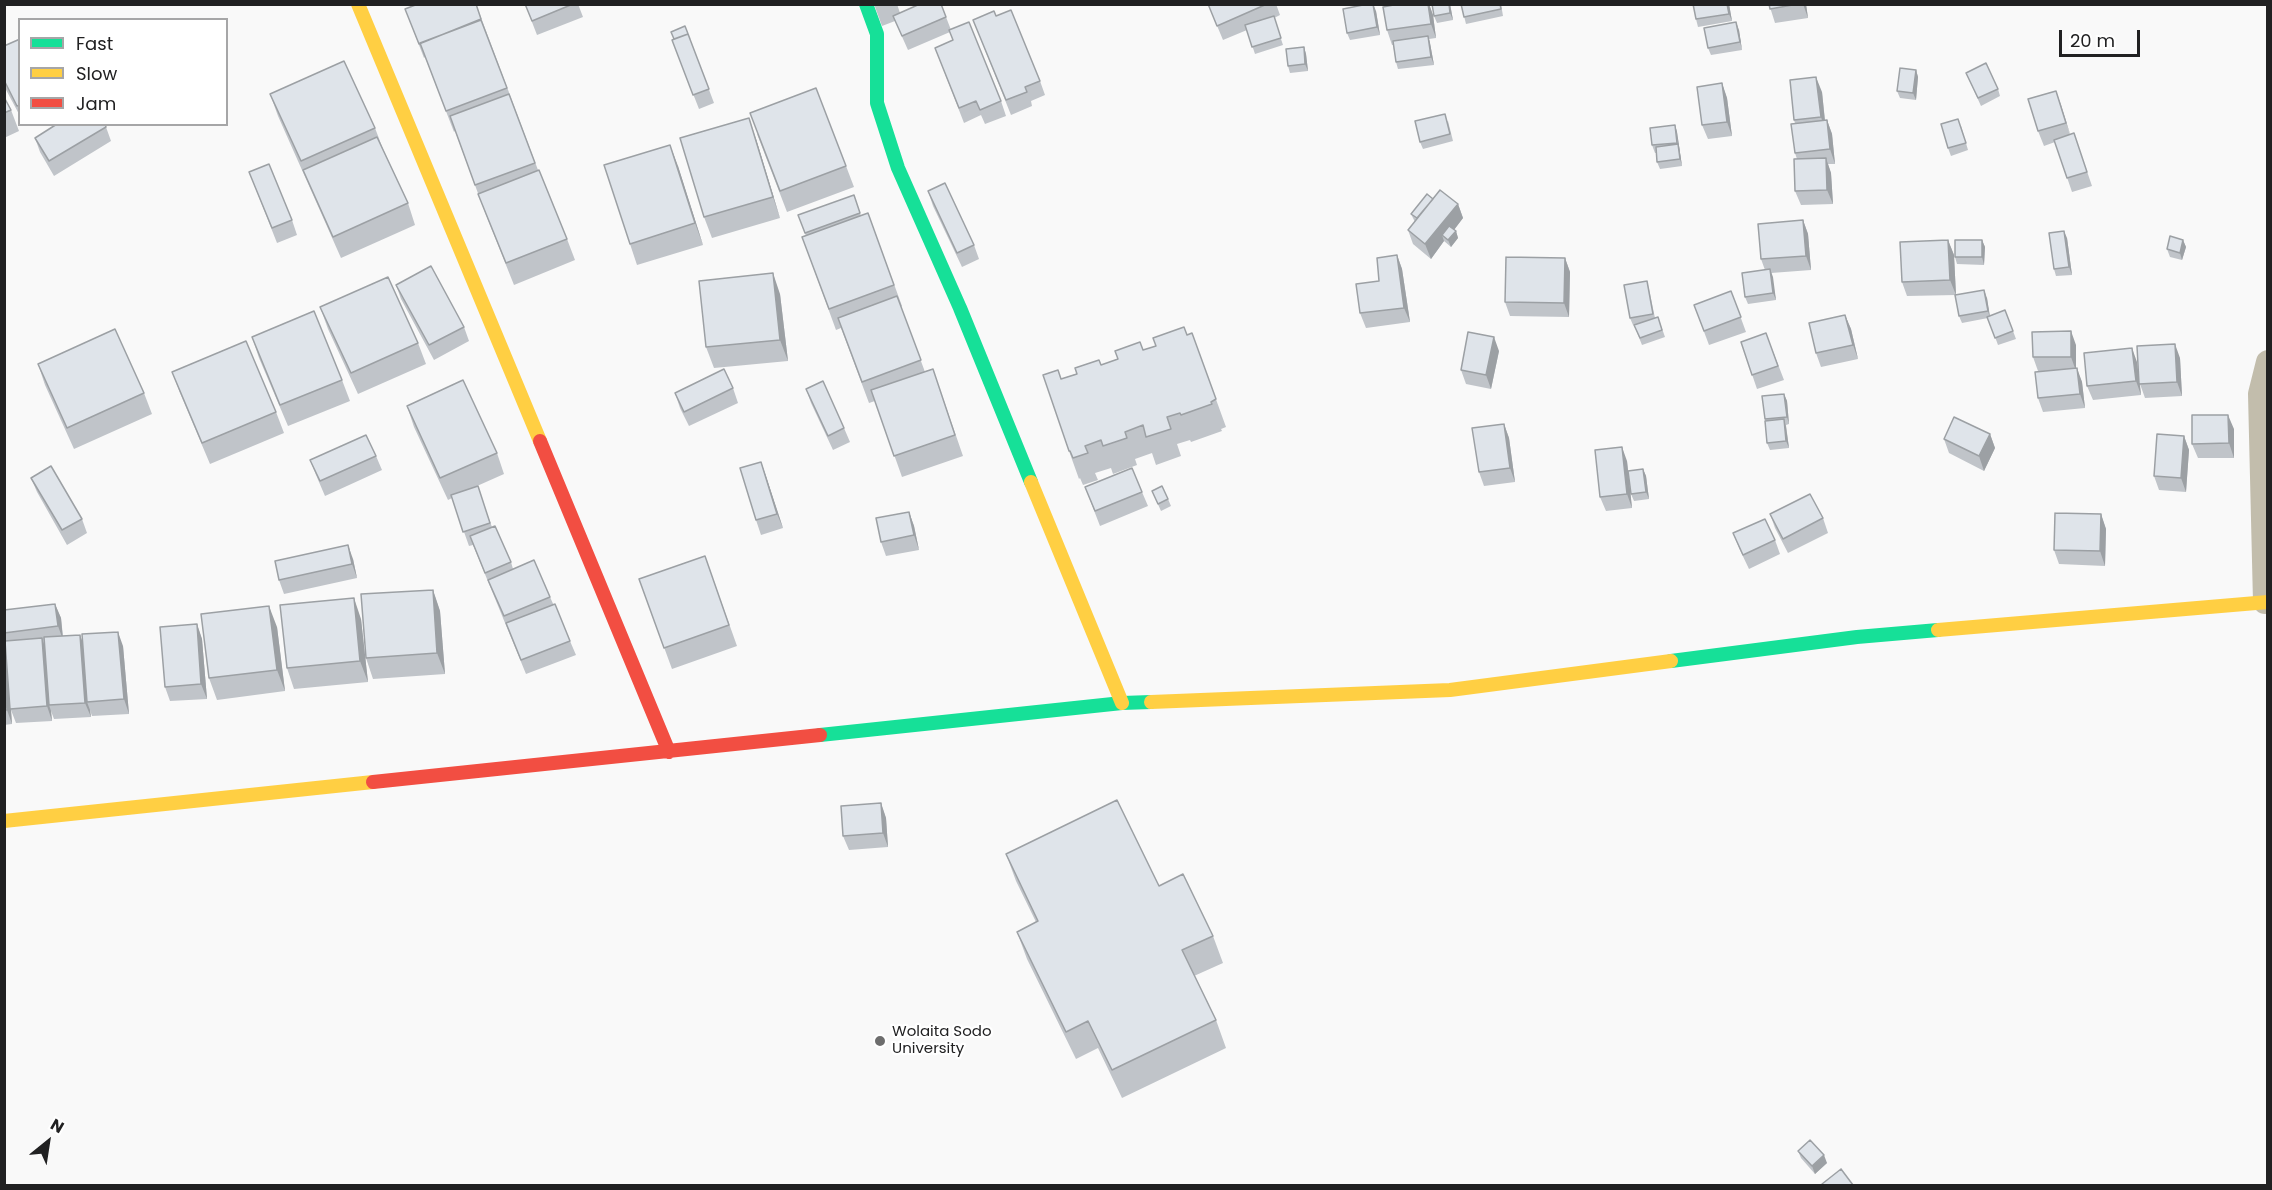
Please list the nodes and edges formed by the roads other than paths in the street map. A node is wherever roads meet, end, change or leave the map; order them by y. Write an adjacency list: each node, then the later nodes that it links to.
1 (358, 4): 6 (street)
2 (866, 4): 5 (street)
3 (2268, 362): 4 (street)
4 (2266, 602): 5 (street)
5 (1122, 703): 6 (street)
6 (669, 752): 7 (street)
7 (4, 820)

